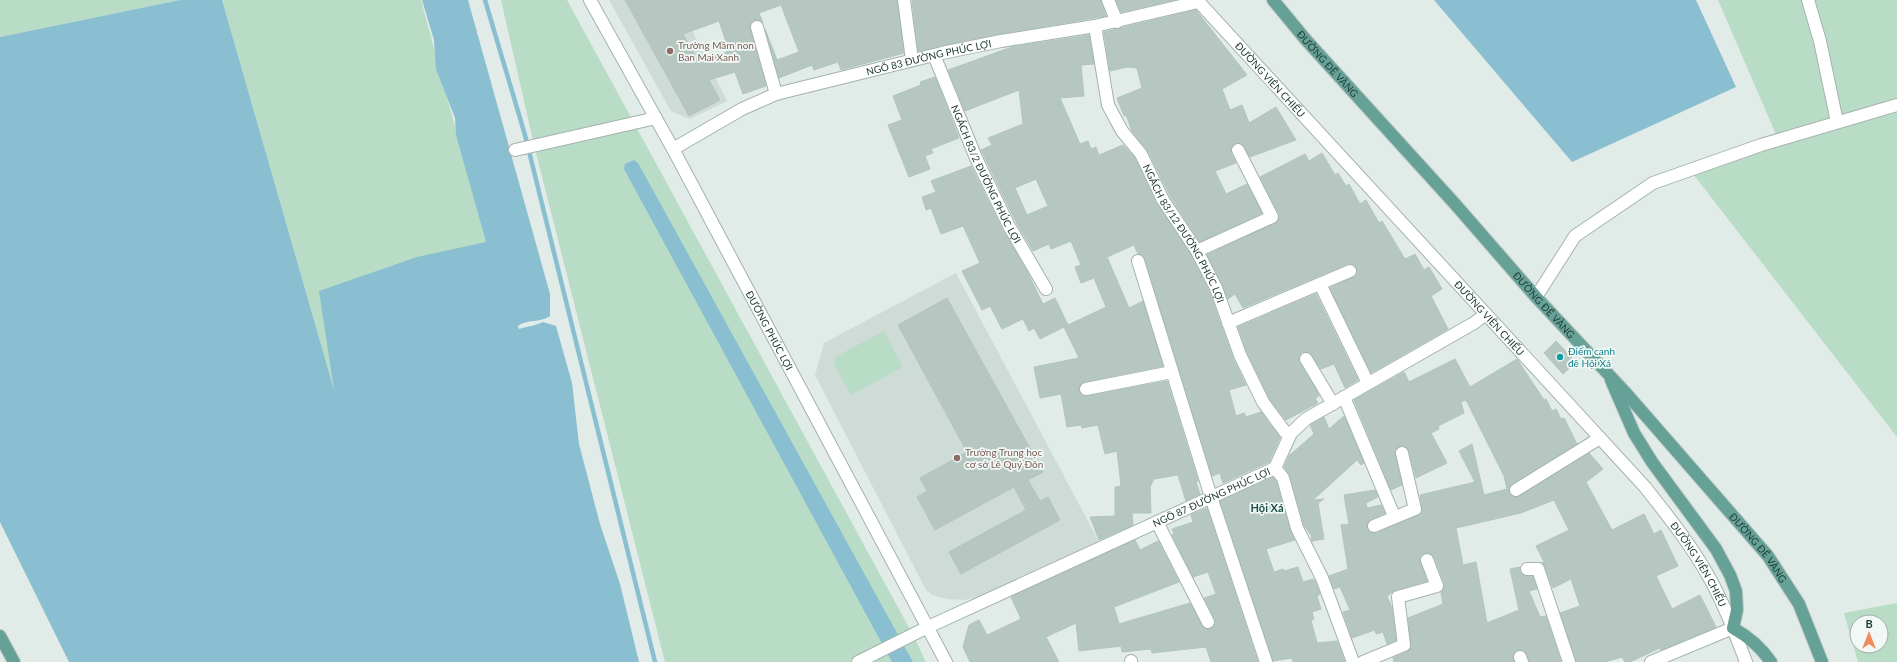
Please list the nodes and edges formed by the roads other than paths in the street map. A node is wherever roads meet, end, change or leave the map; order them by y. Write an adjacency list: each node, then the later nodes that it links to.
1 (590, 0): 14 (street, ĐƯỜNG PHÚC LỢI)
2 (904, 0): 11 (street)
3 (1108, 0): 7 (street)
4 (1273, 0): 24 (main road, ĐƯỜNG ĐÊ VÀNG)
5 (1808, 0): 15 (street)
6 (1197, 1): 7 (street, NGÕ 83 ĐƯỜNG PHÚC LỢI); 25 (street, ĐƯỜNG VIÊN CHIẾU)
7 (1117, 22): 8 (street, NGÕ 83 ĐƯỜNG PHÚC LỢI)
8 (1095, 26): 10 (street, NGÕ 83 ĐƯỜNG PHÚC LỢI); 19 (street, NGÁCH 83/12 ĐƯỜNG PHÚC LỢI)
9 (757, 27): 12 (street)
10 (934, 55): 11 (street, NGÕ 83 ĐƯỜNG PHÚC LỢI); 23 (street, NGÁCH 83/2 ĐƯỜNG PHÚC LỢI)
11 (912, 60): 12 (street, NGÕ 83 ĐƯỜNG PHÚC LỢI)
12 (776, 94): 17 (street, NGÕ 83 ĐƯỜNG PHÚC LỢI)
13 (1897, 105): 15 (street)
14 (656, 118): 16 (street); 17 (street, ĐƯỜNG PHÚC LỢI)
15 (1837, 122): 24 (street)
16 (518, 149)
17 (673, 149): 46 (street, ĐƯỜNG PHÚC LỢI)
18 (1238, 150): 19 (street)
19 (1197, 251): 26 (street, NGÁCH 83/12 ĐƯỜNG PHÚC LỢI)
20 (1138, 261): 28 (street)
21 (1350, 271): 22 (street)
22 (1320, 284): 26 (street); 30 (street)
23 (1046, 289)
24 (1536, 297): 29 (main road, ĐƯỜNG ĐÊ VÀNG)
25 (1486, 314): 30 (street, NGÕ 87 ĐƯỜNG PHÚC LỢI); 35 (street, ĐƯỜNG VIÊN CHIẾU)
26 (1228, 323): 34 (street, NGÁCH 83/12 ĐƯỜNG PHÚC LỢI)
27 (1306, 358): 33 (street)
28 (1172, 372): 31 (street); 39 (street)
29 (1609, 375): 47 (main road); 59 (main road, ĐƯỜNG ĐÊ VÀNG)
30 (1368, 383): 32 (street, NGÕ 87 ĐƯỜNG PHÚC LỢI)
31 (1086, 389)
32 (1344, 397): 33 (street, NGÕ 87 ĐƯỜNG PHÚC LỢI); 40 (street)
33 (1333, 404): 34 (street, NGÕ 87 ĐƯỜNG PHÚC LỢI)
34 (1291, 433): 37 (street, NGÕ 87 ĐƯỜNG PHÚC LỢI)
35 (1600, 438): 38 (street); 47 (street, ĐƯỜNG VIÊN CHIẾU)
36 (1402, 453): 40 (street)
37 (1275, 468): 39 (street, NGÕ 87 ĐƯỜNG PHÚC LỢI); 53 (street)
38 (1516, 490)
39 (1211, 497): 41 (street, NGÕ 87 ĐƯỜNG PHÚC LỢI); 52 (street)
40 (1394, 516): 42 (street)
41 (1157, 522): 45 (street); 46 (street, NGÕ 87 ĐƯỜNG PHÚC LỢI)
42 (1374, 526)
43 (1427, 560): 54 (street)
44 (1527, 569): 55 (street)
45 (1208, 622)
46 (928, 627): 50 (street, NGÕ 87 ĐƯỜNG PHÚC LỢI); 51 (street, ĐƯỜNG PHÚC LỢI)
47 (1733, 628): 56 (street); 57 (street, ĐƯỜNG VIÊN CHIẾU); 58 (main road)
48 (1, 642): 49 (main road)
49 (14, 662)
50 (858, 662)
51 (946, 662)
52 (1266, 662)
53 (1353, 662)
54 (1363, 662)
55 (1569, 662)
56 (1653, 662)
57 (1746, 662)
58 (1771, 662)
59 (1822, 662)

